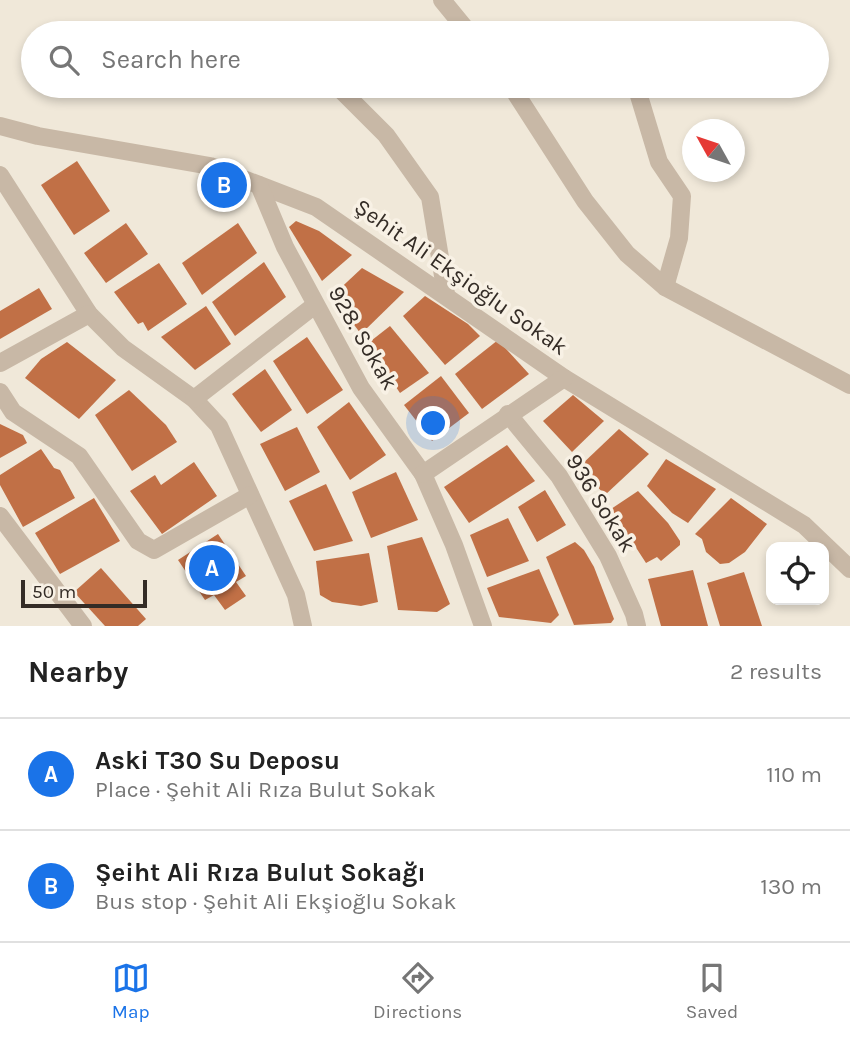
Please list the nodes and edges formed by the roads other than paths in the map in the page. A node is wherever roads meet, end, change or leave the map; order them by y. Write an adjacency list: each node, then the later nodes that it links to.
1 (442, 0): 2 (street)
2 (459, 21)
3 (349, 98): 10 (street)
4 (519, 98): 9 (street)
5 (640, 98): 9 (street)
6 (0, 126): 8 (street, Şehit Ali Ekşioğlu Sokak)
7 (0, 174): 12 (street)
8 (259, 185): 10 (street, Şehit Ali Ekşioğlu Sokak); 11 (street, 928. Sokak)
9 (665, 287): 15 (street)
10 (446, 294): 14 (street, Şehit Ali Ekşioğlu Sokak)
11 (315, 305): 17 (street); 19 (street, 928. Sokak)
12 (89, 314): 13 (street); 17 (street)
13 (0, 363)
14 (564, 377): 18 (street); 22 (street, Şehit Ali Ekşioğlu Sokak)
15 (850, 385)
16 (0, 392): 20 (street)
17 (194, 399): 20 (street)
18 (508, 414): 19 (street); 26 (street, 936 Sokak)
19 (423, 474): 25 (street, 928. Sokak)
20 (250, 495): 24 (street)
21 (0, 516): 23 (street)
22 (850, 569)
23 (83, 626)
24 (303, 626)
25 (483, 626)
26 (637, 626)

